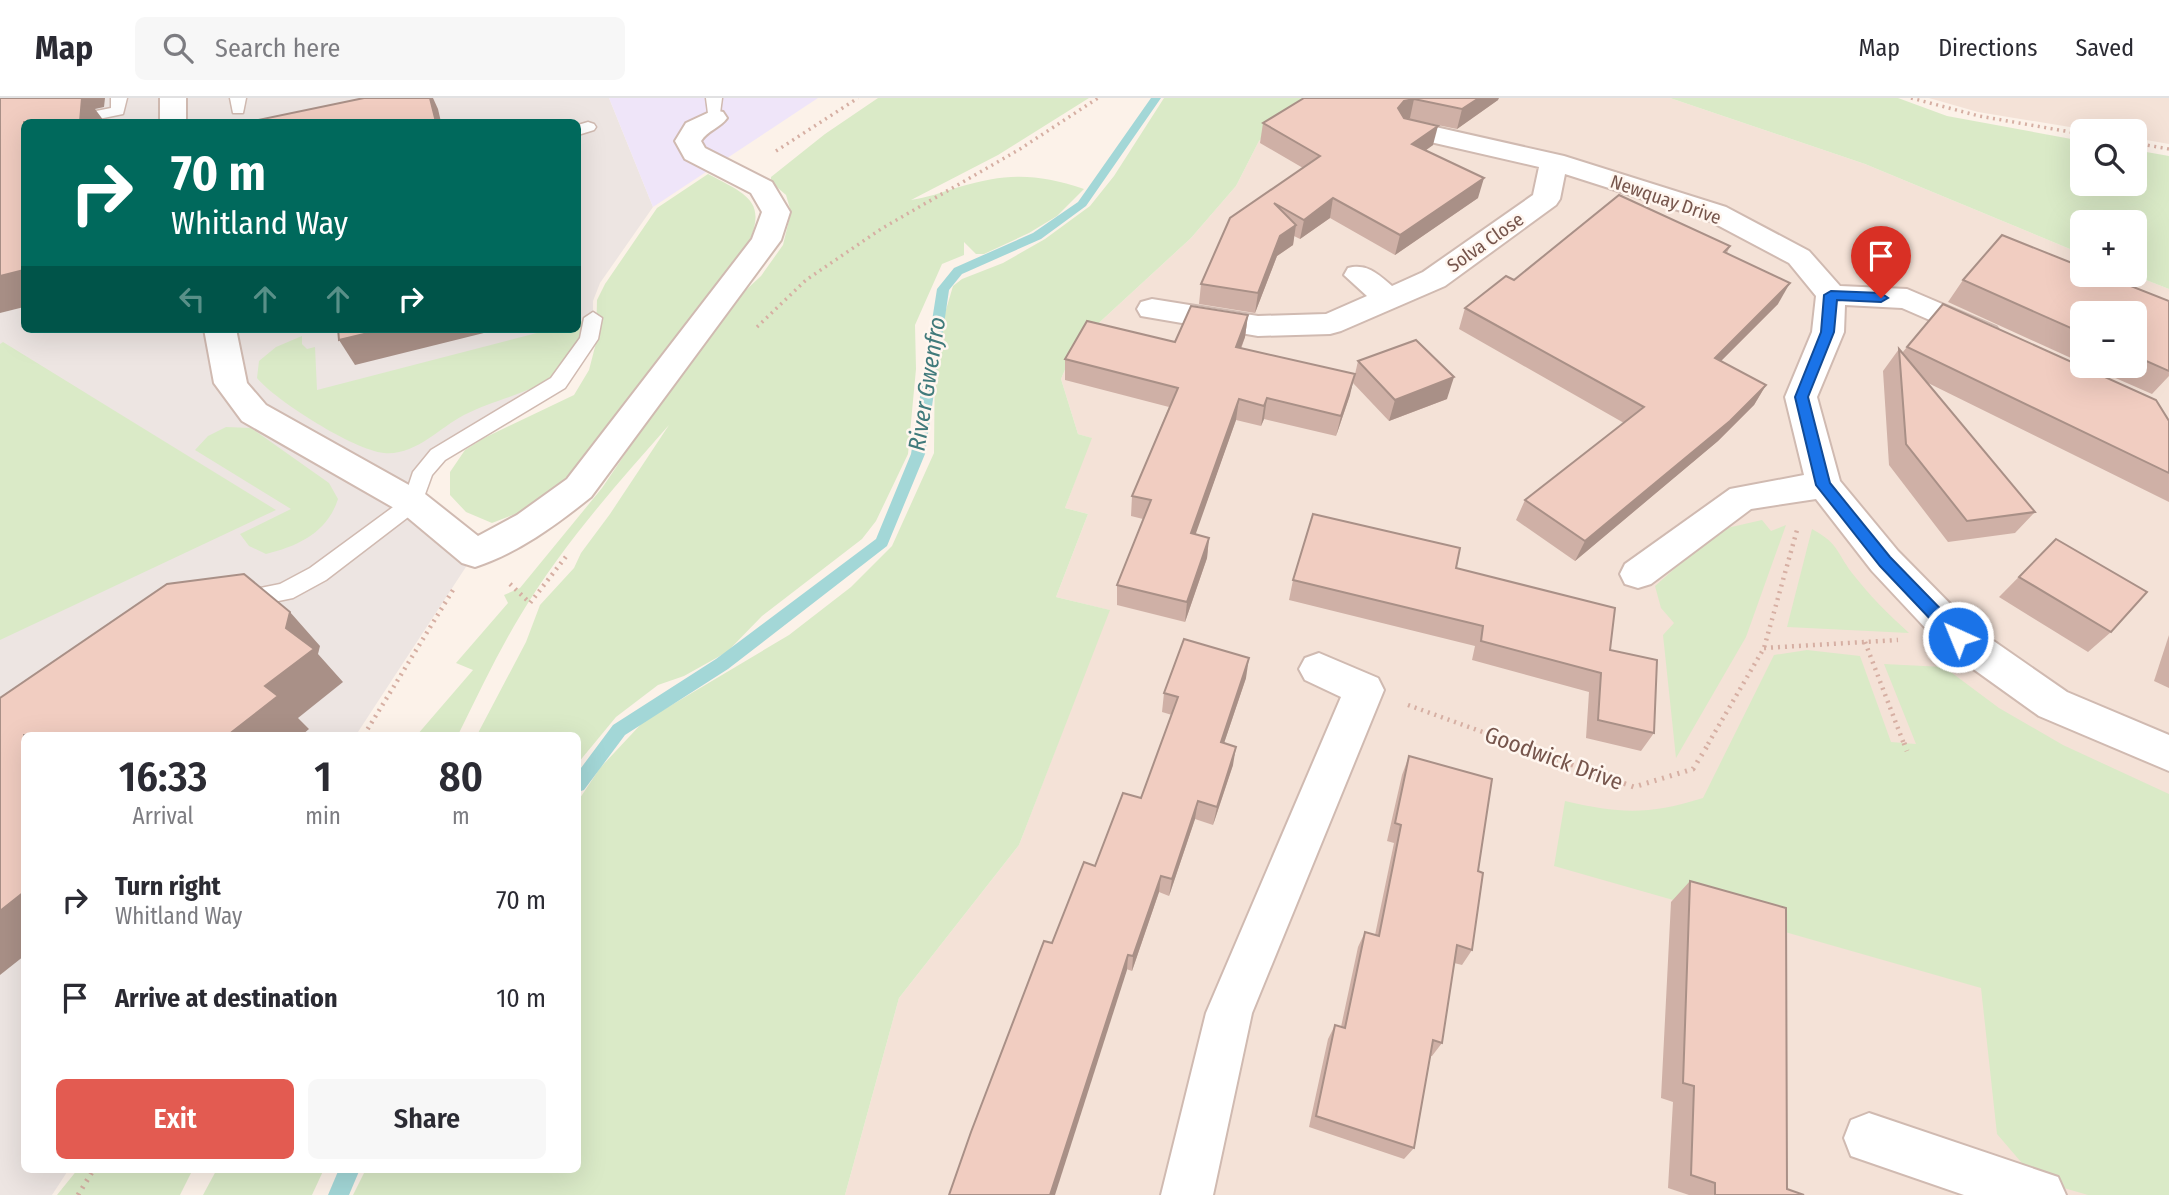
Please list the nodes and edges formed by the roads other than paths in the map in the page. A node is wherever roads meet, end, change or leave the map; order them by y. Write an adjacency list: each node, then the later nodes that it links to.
1 (119, 98): 4 (lane)
2 (173, 98): 5 (street)
3 (714, 108): 16 (street)
4 (106, 118)
5 (173, 119)
6 (1409, 129): 7 (street, Newquay Drive)
7 (1554, 162): 9 (street, Newquay Drive); 10 (street, Solva Close)
8 (1359, 275): 10 (street)
9 (1831, 295): 14 (street); 15 (street)
10 (1389, 298): 11 (street, Solva Close)
11 (1152, 309)
12 (593, 318): 16 (lane)
13 (220, 333): 16 (street)
14 (2007, 344)
15 (1816, 486): 17 (street); 20 (street)
16 (413, 503): 18 (lane)
17 (1638, 574)
18 (213, 604)
19 (1319, 669): 22 (street)
20 (2169, 753)
21 (1869, 1138): 23 (street)
22 (1187, 1195)
23 (2040, 1195)

